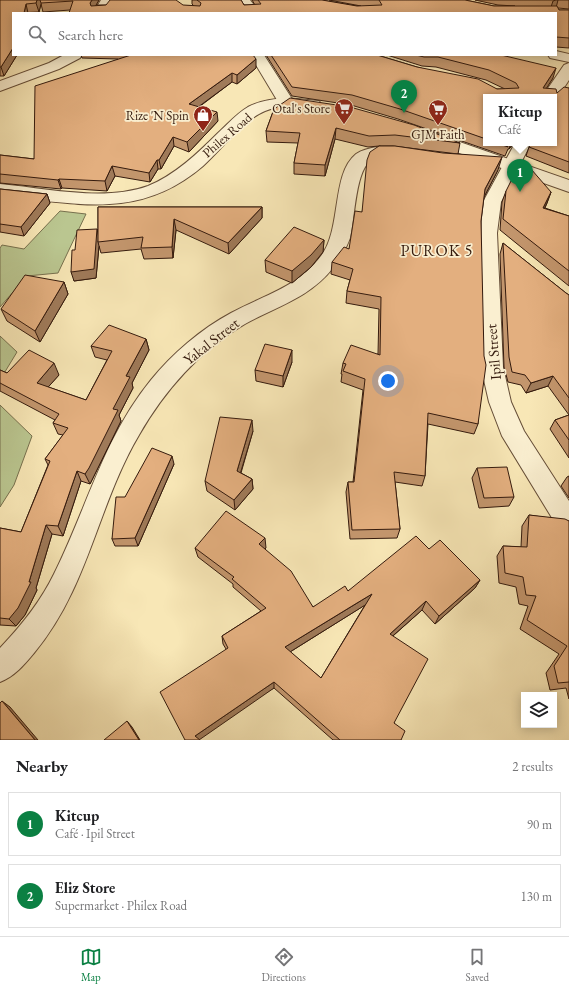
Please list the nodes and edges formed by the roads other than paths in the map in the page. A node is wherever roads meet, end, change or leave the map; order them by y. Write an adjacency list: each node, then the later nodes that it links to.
1 (109, 0): 3 (street)
2 (243, 0): 4 (street)
3 (100, 12)
4 (252, 12)
5 (557, 55): 8 (street)
6 (73, 56): 10 (street)
7 (258, 56): 12 (street)
8 (569, 58)
9 (569, 68): 11 (street)
10 (0, 86)
11 (552, 94)
12 (286, 102): 13 (street, Philex Road); 18 (street, Philex Road)
13 (331, 107)
14 (414, 131): 16 (street)
15 (521, 146): 16 (street, Ipil Street)
16 (507, 165): 17 (street); 19 (street, Ipil Street); 22 (street, Yakal Street)
17 (569, 186)
18 (0, 190)
19 (488, 233): 20 (street); 21 (street, Ipil Street)
20 (505, 247)
21 (569, 523)
22 (0, 668)

